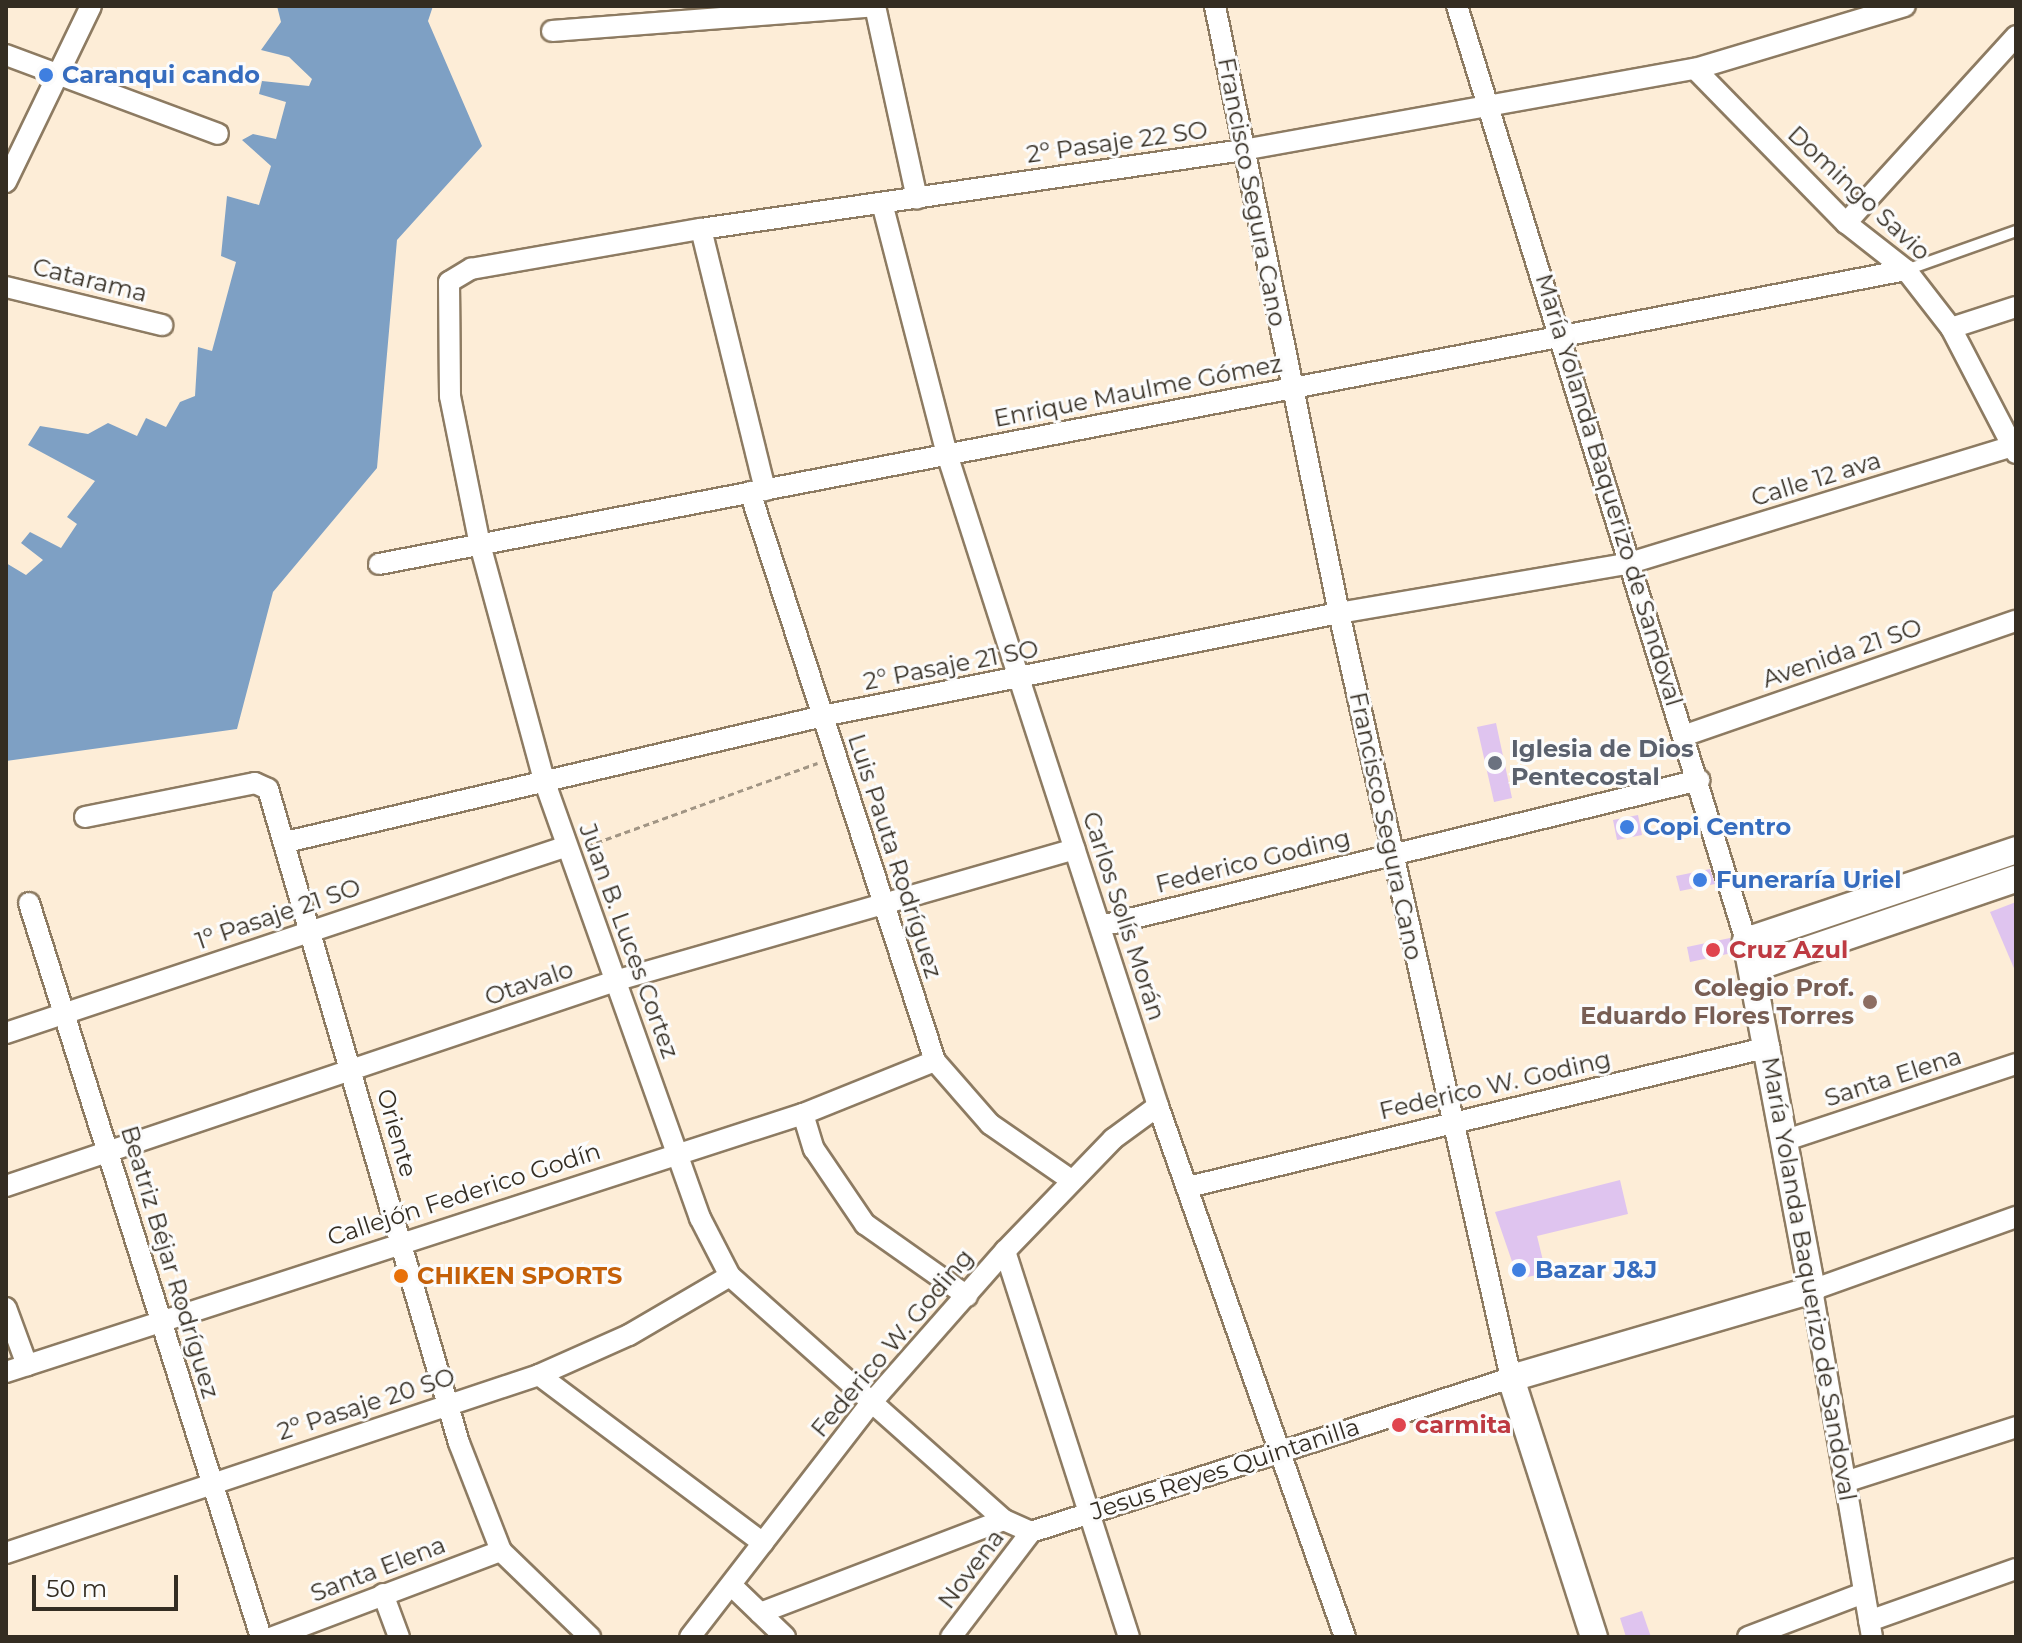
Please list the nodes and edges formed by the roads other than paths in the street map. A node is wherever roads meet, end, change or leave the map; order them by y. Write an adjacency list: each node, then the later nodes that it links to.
1 (91, 6): 11 (street)
2 (874, 6): 6 (street); 16 (street)
3 (1215, 6): 14 (street, Francisco Segura Cano)
4 (1457, 6): 12 (street, María Yolanda Baquerizo de Sandoval)
5 (1905, 6): 10 (street, 2º Pasaje 22 SO)
6 (552, 31)
7 (2016, 36): 8 (street)
8 (2009, 53): 18 (street)
9 (6, 55): 11 (street)
10 (1695, 69): 12 (street, 2º Pasaje 22 SO); 18 (street, Domingo Savio)
11 (57, 73): 13 (street); 15 (street)
12 (1488, 107): 14 (street, 2º Pasaje 22 SO); 27 (street, María Yolanda Baquerizo de Sandoval)
13 (218, 134)
14 (1243, 150): 16 (street, 2º Pasaje 22 SO); 28 (street, Francisco Segura Cano)
15 (6, 182)
16 (917, 198): 17 (street, 2º Pasaje 22 SO)
17 (882, 203): 19 (street, 2º Pasaje 22 SO); 30 (street, Carlos Solís Morán)
18 (1846, 223): 22 (street, Domingo Savio)
19 (701, 229): 21 (street, 2º Pasaje 22 SO); 31 (street, Luis Pauta Rodríguez)
20 (2016, 231): 22 (lane)
21 (471, 269): 32 (street, Juan B. Luces Cortez)
22 (1906, 270): 26 (street, Domingo Savio); 27 (street, Enrique Maulme Gómez)
23 (6, 287): 25 (street, Catarama)
24 (2016, 307): 26 (street)
25 (162, 325)
26 (1951, 328): 29 (street, Domingo Savio)
27 (1561, 336): 28 (street, Enrique Maulme Gómez); 33 (street, María Yolanda Baquerizo de Sandoval)
28 (1291, 388): 30 (street, Enrique Maulme Gómez); 35 (street, Francisco Segura Cano)
29 (2015, 448): 33 (street, Calle 12 ava)
30 (947, 454): 31 (street, Enrique Maulme Gómez); 37 (street, Carlos Solís Morán)
31 (758, 491): 32 (street, Enrique Maulme Gómez); 38 (street, Luis Pauta Rodríguez)
32 (480, 545): 34 (street, Enrique Maulme Gómez); 40 (street, Juan B. Luces Cortez)
33 (1630, 563): 35 (street, 2° Pasaje 21 SO); 39 (street, María Yolanda Baquerizo de Sandoval)
34 (379, 564)
35 (1339, 613): 37 (street, 2° Pasaje 21 SO); 47 (street, Francisco Segura Cano)
36 (2016, 621): 39 (street, Avenida 21 SO)
37 (1019, 678): 38 (street, 2° Pasaje 21 SO); 45 (street, Carlos Solís Morán)
38 (823, 716): 40 (street, 2° Pasaje 21 SO); 50 (street, Luis Pauta Rodríguez)
39 (1686, 735): 41 (street, María Yolanda Baquerizo de Sandoval)
40 (544, 780): 43 (street, 2° Pasaje 21 SO); 44 (street, Juan B. Luces Cortez)
41 (1699, 780): 47 (street, Federico Goding); 53 (street, María Yolanda Baquerizo de Sandoval)
42 (85, 817): 43 (street, Oriente)
43 (286, 842): 52 (street, Oriente)
44 (569, 849): 52 (street, 1º Pasaje 21 SO); 55 (street, Juan B. Luces Cortez)
45 (1075, 849): 50 (street, Otavalo); 51 (street, Carlos Solís Morán)
46 (2016, 850): 53 (street)
47 (1393, 853): 51 (street, Federico Goding); 64 (street, Francisco Segura Cano)
48 (2016, 879): 54 (street)
49 (29, 903): 56 (street, Beatriz Béjar Rodríguez)
50 (882, 903): 55 (street, Otavalo); 59 (street, Luis Pauta Rodríguez)
51 (1101, 926): 62 (street, Carlos Solís Morán)
52 (311, 930): 56 (street, 1º Pasaje 21 SO); 61 (street, Oriente)
53 (1746, 941): 54 (street, María Yolanda Baquerizo de Sandoval)
54 (1754, 968): 58 (street, María Yolanda Baquerizo de Sandoval)
55 (618, 980): 61 (street, Otavalo); 67 (street, Juan B. Luces Cortez)
56 (65, 1014): 57 (street, 1º Pasaje 21 SO); 66 (street, Beatriz Béjar Rodríguez)
57 (6, 1033)
58 (1769, 1047): 64 (street, Federico W. Goding); 65 (street, María Yolanda Baquerizo de Sandoval)
59 (935, 1061): 63 (street, Callejón Federico Godín); 68 (street, Luis Pauta Rodríguez)
60 (2016, 1064): 65 (street, Santa Elena)
61 (352, 1072): 66 (street, Otavalo); 72 (street, Oriente)
62 (1158, 1106): 68 (street, Federico W. Goding); 70 (street, Carlos Solís Morán)
63 (803, 1114): 67 (street, Callejón Federico Godín); 76 (street)
64 (1451, 1122): 70 (street, Federico W. Goding); 82 (street, Francisco Segura Cano)
65 (1786, 1140): 75 (street, María Yolanda Baquerizo de Sandoval)
66 (108, 1150): 69 (street, Otavalo); 78 (street, Beatriz Béjar Rodríguez)
67 (676, 1153): 72 (street, Callejón Federico Godín); 74 (street, Juan B. Luces Cortez)
68 (1071, 1180): 73 (street, Federico W. Goding)
69 (6, 1186)
70 (1188, 1187): 86 (street, Carlos Solís Morán)
71 (2016, 1217): 75 (street, Jesus Reyes Quintanilla)
72 (401, 1241): 78 (street, Callejón Federico Godín); 83 (street, Oriente)
73 (1005, 1251): 76 (street, Federico W. Goding); 89 (street)
74 (730, 1276): 81 (street, 2º Pasaje 20 SO); 84 (street, Juan B. Luces Cortez)
75 (1812, 1290): 82 (street, Jesus Reyes Quintanilla); 88 (street, María Yolanda Baquerizo de Sandoval)
76 (967, 1296): 84 (street, Federico W. Goding)
77 (6, 1308): 79 (street)
78 (157, 1319): 79 (street, Callejón Federico Godín); 87 (street, Beatriz Béjar Rodríguez)
79 (27, 1365): 80 (street, Callejón Federico Godín)
80 (6, 1372)
81 (539, 1375): 83 (street, 2º Pasaje 20 SO); 92 (street)
82 (1511, 1378): 86 (street, Jesus Reyes Quintanilla); 110 (street, Francisco Segura Cano)
83 (448, 1403): 87 (street, 2º Pasaje 20 SO); 93 (street, Oriente)
84 (871, 1403): 90 (street, Juan B. Luces Cortez); 92 (street, Federico W. Goding)
85 (2016, 1427): 88 (street)
86 (1275, 1451): 89 (street, Jesus Reyes Quintanilla); 109 (street, Carlos Solís Morán)
87 (214, 1482): 94 (street, 2º Pasaje 20 SO); 101 (street, Beatriz Béjar Rodríguez)
88 (1845, 1482): 97 (street, María Yolanda Baquerizo de Sandoval)
89 (1087, 1513): 91 (street, Jesus Reyes Quintanilla); 108 (street)
90 (1004, 1520): 91 (street); 99 (street)
91 (1031, 1532): 107 (street, Novena)
92 (763, 1543): 96 (street, Federico W. Goding)
93 (501, 1551): 98 (street, Santa Elena); 104 (street, Oriente)
94 (6, 1553)
95 (2016, 1569): 100 (street)
96 (731, 1585): 99 (street); 105 (street, Federico W. Goding)
97 (1864, 1593): 100 (street, María Yolanda Baquerizo de Sandoval); 111 (street)
98 (383, 1594): 102 (street, Santa Elena); 103 (street)
99 (760, 1613): 106 (street)
100 (1871, 1629)
101 (261, 1637)
102 (273, 1637)
103 (399, 1637)
104 (590, 1637)
105 (690, 1637)
106 (785, 1637)
107 (951, 1637)
108 (1129, 1637)
109 (1345, 1637)
110 (1594, 1637)
111 (1748, 1637)

